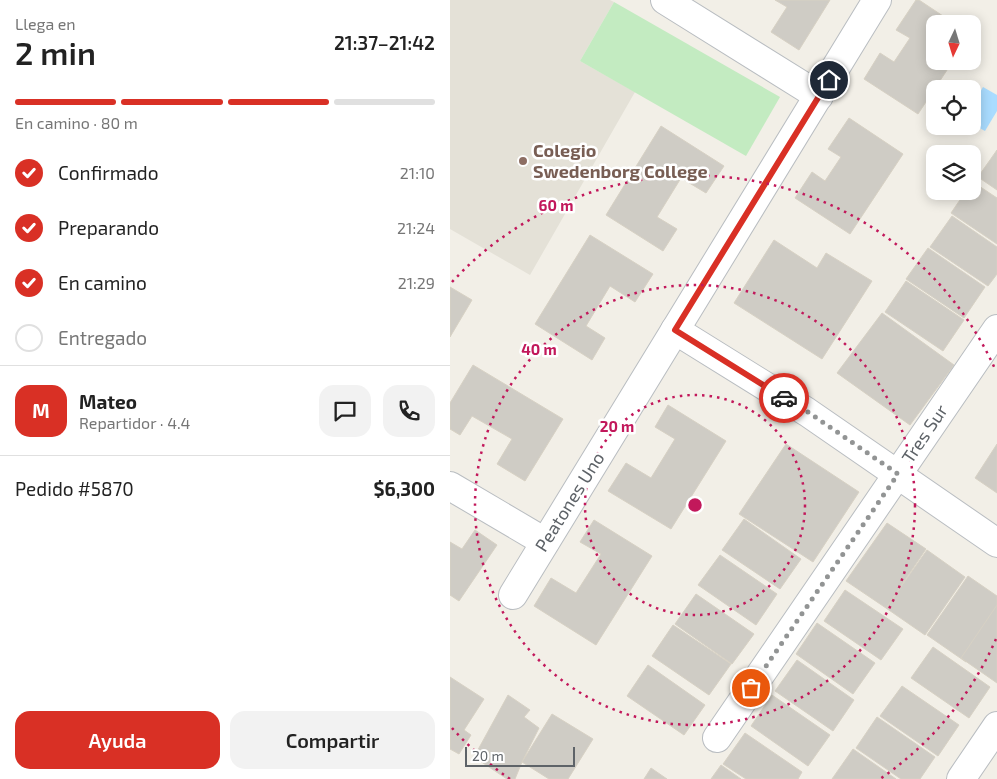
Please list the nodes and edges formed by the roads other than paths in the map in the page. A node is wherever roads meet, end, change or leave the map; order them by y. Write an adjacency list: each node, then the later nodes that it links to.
1 (666, 0): 3 (street)
2 (877, 0): 3 (street, Peatones Uno)
3 (819, 96): 5 (street, Peatones Uno)
4 (997, 329): 6 (street, Tres Sur)
5 (675, 330): 6 (street); 8 (street, Peatones Uno)
6 (898, 474): 9 (street); 12 (street, Tres Sur)
7 (450, 486): 8 (street)
8 (545, 542): 10 (street, Peatones Uno)
9 (997, 543)
10 (513, 595)
11 (997, 726): 13 (street)
12 (717, 738)
13 (961, 779)

